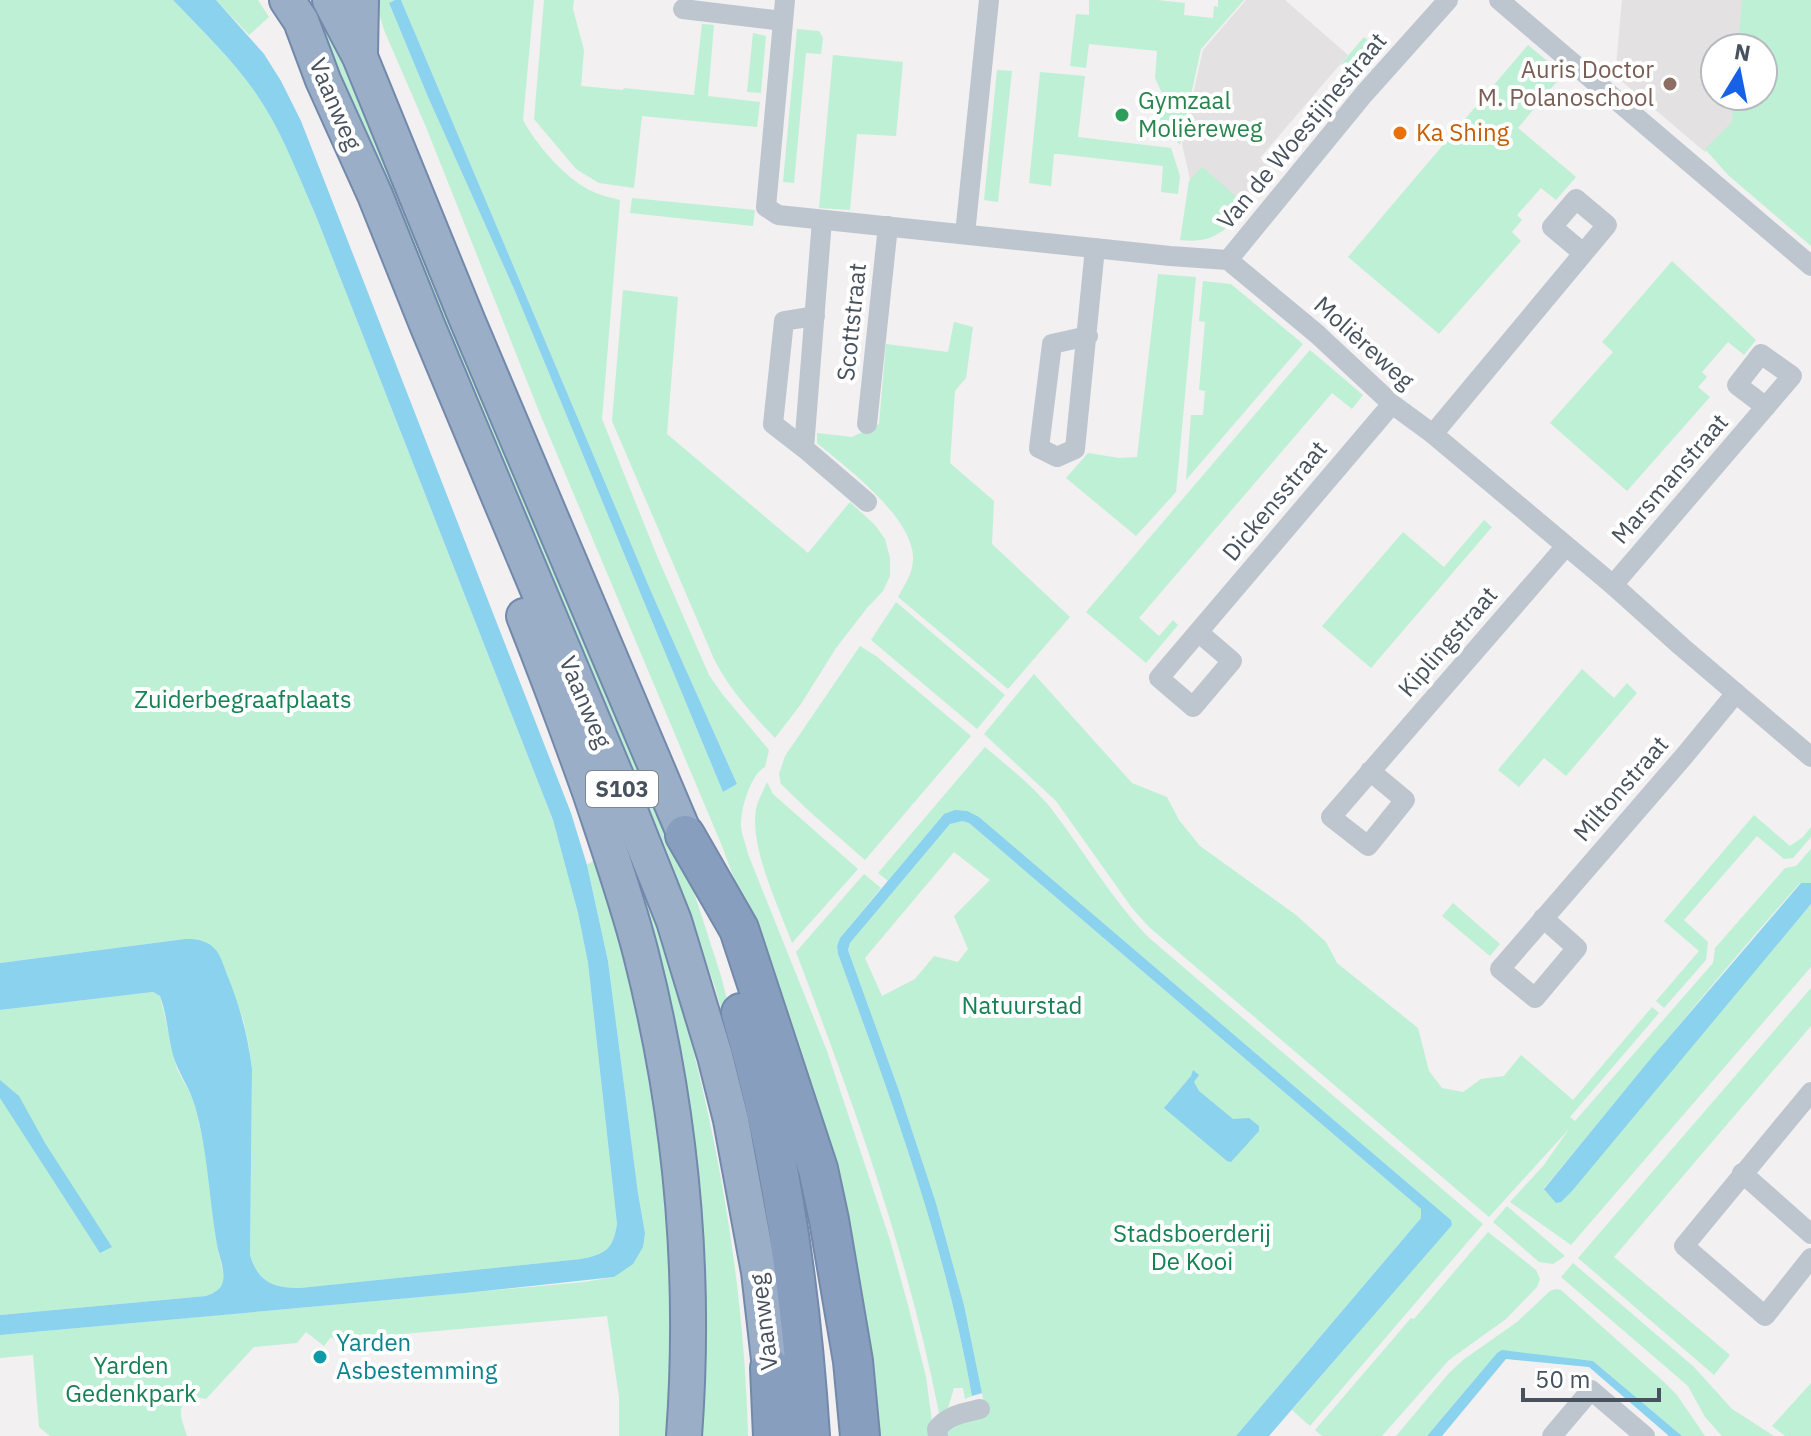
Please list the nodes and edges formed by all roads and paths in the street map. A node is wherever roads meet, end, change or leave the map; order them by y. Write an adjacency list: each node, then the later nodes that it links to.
1 (330, 0): 9 (highway, Vaanweg / S103)
2 (361, 0): 9 (highway)
3 (989, 0): 12 (street)
4 (1448, 0): 15 (street, Van de Woestijnestraat)
5 (1499, 0): 16 (street)
6 (295, 7): 24 (highway, Vaanweg / S103)
7 (683, 9): 8 (street)
8 (784, 10): 10 (street)
9 (360, 57): 32 (highway, Vaanweg / S103)
10 (822, 220): 11 (street); 17 (street, Scottstraat)
11 (888, 226): 12 (street); 21 (street, Scottstraat)
12 (965, 234): 13 (street)
13 (1095, 248): 15 (street); 18 (street)
14 (1583, 253): 22 (street)
15 (1228, 260): 19 (street, Molièreweg)
16 (1811, 266)
17 (815, 316): 23 (street, Scottstraat); 23 (street, Scottstraat)
18 (1088, 336): 18 (street)
19 (1392, 404): 22 (street, Molièreweg); 28 (street, Dickensstraat)
20 (1766, 407): 27 (street, Marsmanstraat)
21 (867, 424)
22 (1433, 434): 26 (street, Molièreweg)
23 (804, 448): 25 (street, Scottstraat)
24 (488, 467): 39 (highway, Vaanweg / S103); 41 (highway, S103)
25 (867, 502)
26 (1566, 546): 27 (street, Molièreweg); 31 (street, Kiplingstraat)
27 (1613, 585): 29 (street, Molièreweg)
28 (1198, 632)
29 (1736, 693): 30 (street, Molièreweg); 33 (street, Miltonstraat)
30 (1807, 746)
31 (1370, 771)
32 (685, 835): 34 (highway, S103); 43 (highway, S103)
33 (1543, 918)
34 (775, 1038): 44 (highway, S103); 45 (highway, S103)
35 (1811, 1092): 36 (street)
36 (1742, 1173): 37 (street); 38 (street)
37 (1811, 1234)
38 (1811, 1258)
39 (770, 1368): 42 (highway, Vaanweg / S103)
40 (980, 1409): 46 (street)
41 (684, 1436)
42 (773, 1436)
43 (810, 1436)
44 (841, 1436)
45 (860, 1436)
46 (938, 1436)
47 (1552, 1436): 48 (street)
48 (1645, 1436)

